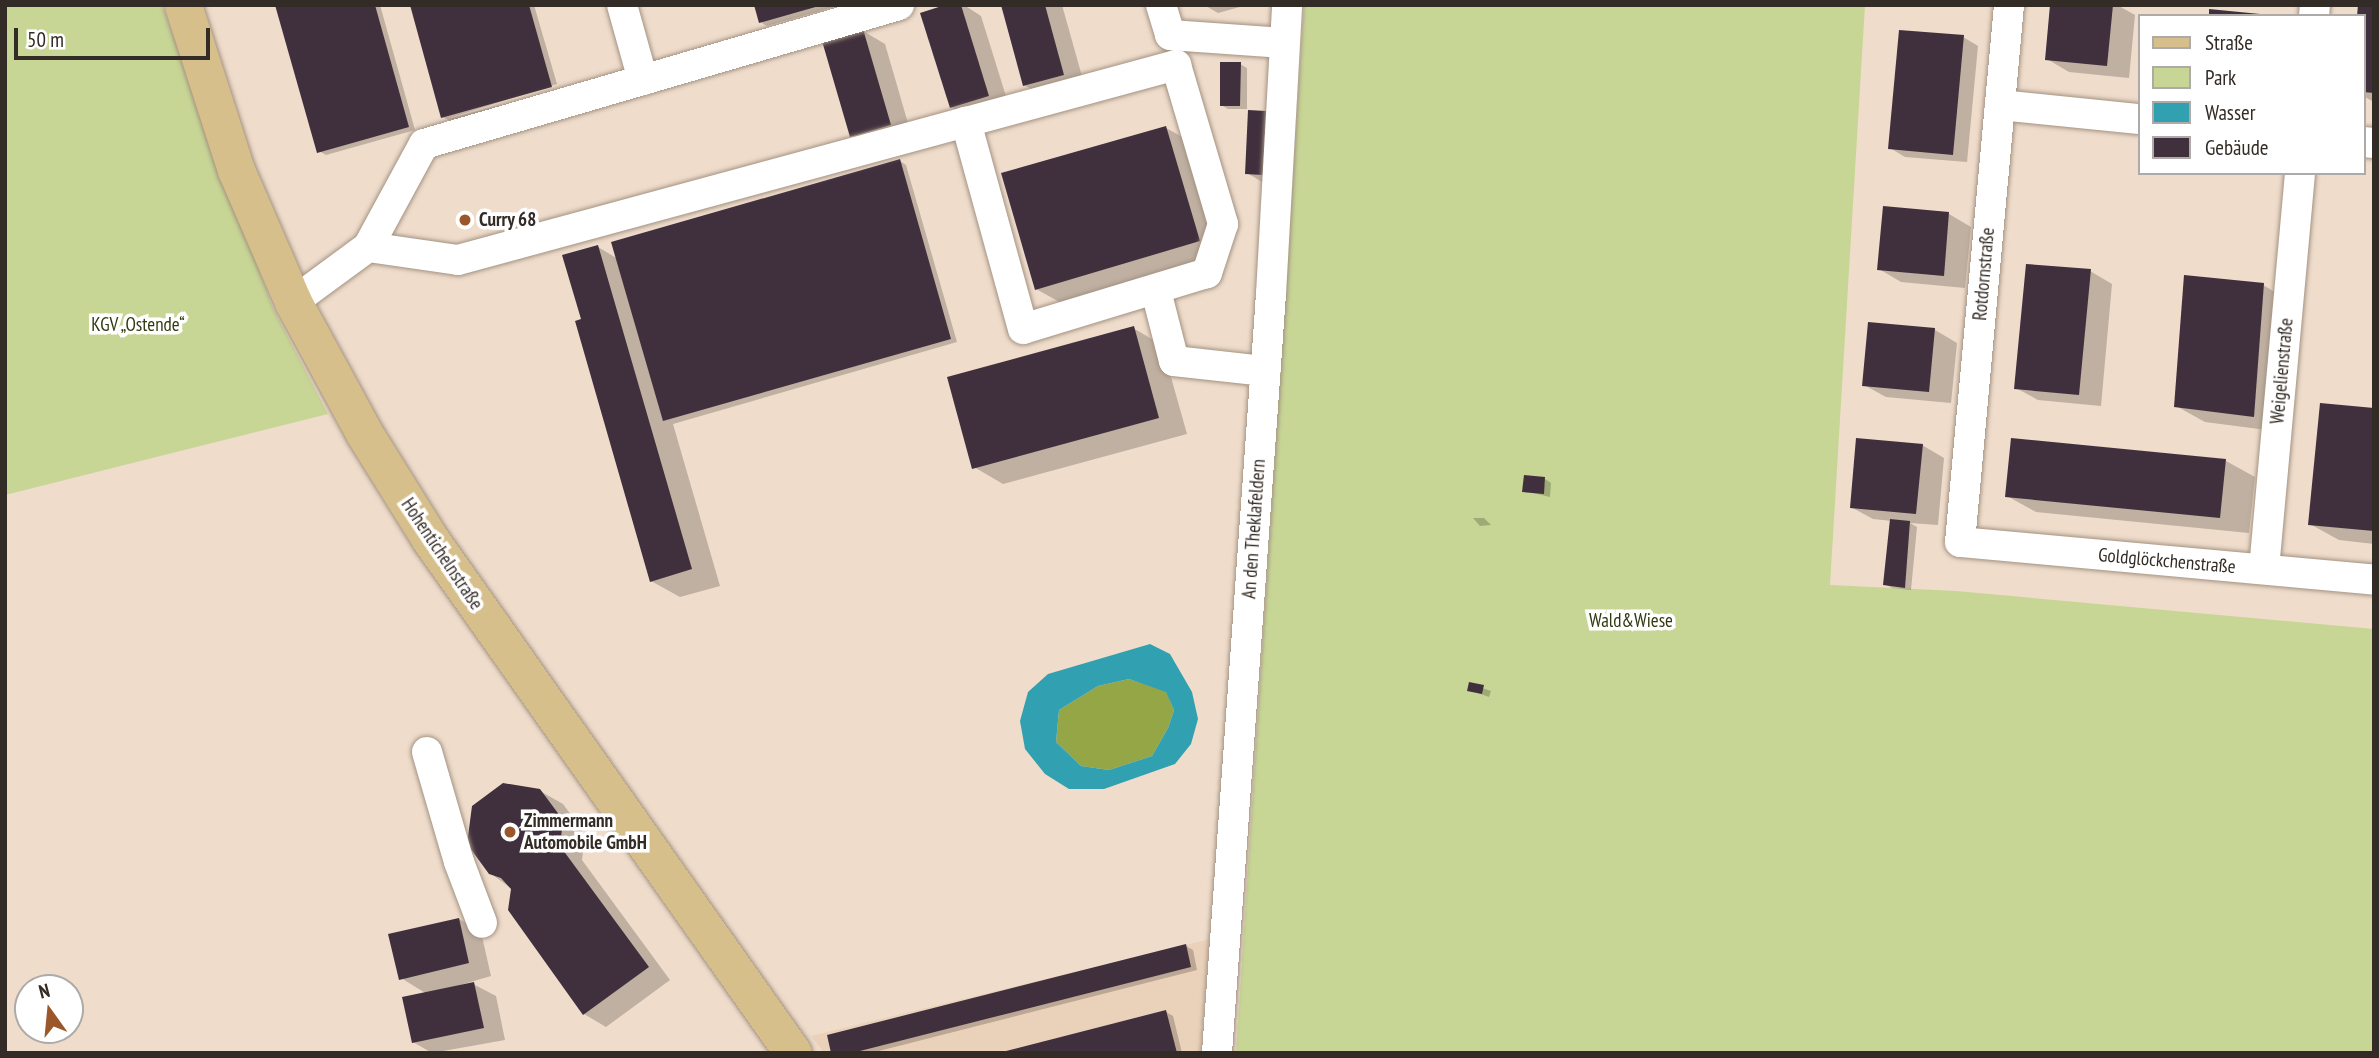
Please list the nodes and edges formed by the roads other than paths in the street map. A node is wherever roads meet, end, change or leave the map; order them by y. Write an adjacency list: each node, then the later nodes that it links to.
1 (183, 5): 17 (main road, Hohentichelnstraße)
2 (622, 5): 10 (street)
3 (899, 5): 10 (street)
4 (1161, 5): 7 (street)
5 (1287, 5): 8 (street, An den Theklafeldern)
6 (2009, 5): 11 (street, Rotdornstraße)
7 (1170, 35): 8 (street); 9 (street)
8 (1284, 43): 18 (street, An den Theklafeldern)
9 (1176, 65): 13 (street); 16 (street)
10 (643, 80): 15 (street)
11 (2000, 105): 12 (street); 19 (street, Rotdornstraße)
12 (2138, 119)
13 (966, 122): 15 (street); 16 (street)
14 (2300, 175): 20 (street, Weigelienstraße)
15 (368, 247): 17 (street)
16 (1156, 292): 18 (street)
17 (293, 302): 24 (main road, Hohentichelnstraße)
18 (1265, 371): 25 (street, An den Theklafeldern)
19 (1960, 542): 20 (street, Goldglöckchenstraße)
20 (2264, 569): 21 (street, Goldglöckchenstraße)
21 (2374, 580)
22 (428, 752): 23 (street)
23 (482, 923)
24 (793, 1053)
25 (1217, 1053)

